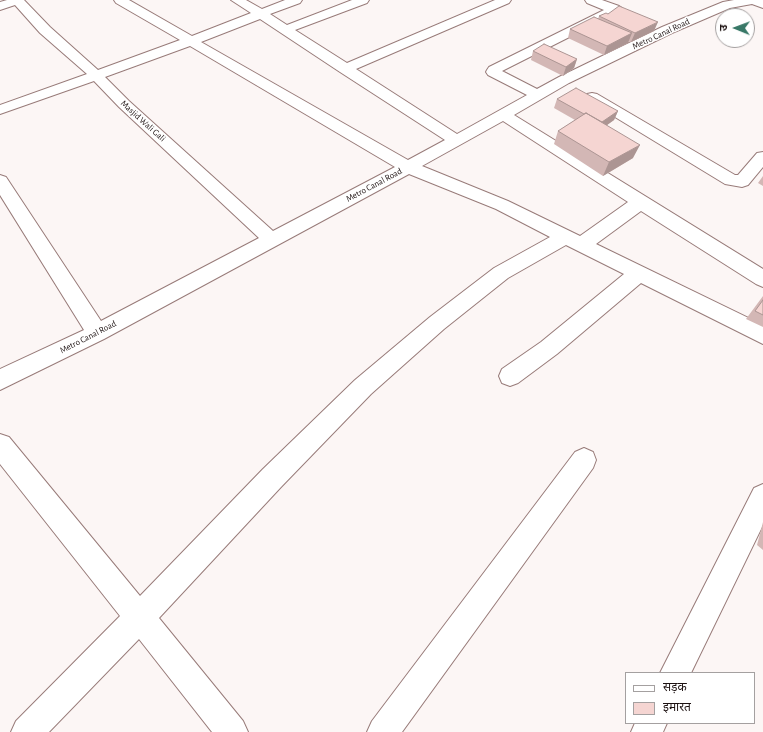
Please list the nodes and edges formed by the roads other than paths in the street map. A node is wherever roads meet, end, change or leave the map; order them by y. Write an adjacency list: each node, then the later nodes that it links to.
1 (17, 0): 10 (street); 18 (street, Masjid Wali Gali)
2 (120, 0): 16 (street)
3 (237, 0): 12 (street)
4 (296, 0): 12 (street)
5 (363, 0): 15 (street)
6 (505, 0): 17 (street)
7 (591, 0): 11 (street)
8 (753, 0): 9 (street); 13 (street); 19 (street, Metro Canal Road)
9 (763, 4)
10 (0, 6)
11 (615, 9): 14 (street); 20 (street)
12 (261, 14): 15 (street); 16 (street)
13 (759, 17)
14 (638, 18)
15 (285, 30): 17 (street)
16 (190, 41): 18 (street); 25 (street)
17 (345, 69): 23 (street)
18 (95, 74): 21 (street); 28 (street, Masjid Wali Gali)
19 (564, 80): 20 (street, Metro Canal Road); 24 (street)
20 (537, 95): 22 (street, Metro Canal Road)
21 (0, 110)
22 (503, 115): 23 (street, Metro Canal Road); 27 (street)
23 (456, 140): 25 (street, Metro Canal Road)
24 (763, 157)
25 (408, 167): 28 (street, Metro Canal Road); 29 (street)
26 (0, 181): 32 (street)
27 (641, 202): 29 (street); 31 (street)
28 (271, 239): 32 (street, Metro Canal Road)
29 (574, 241): 30 (street); 39 (street)
30 (638, 274): 33 (street); 34 (street)
31 (763, 279)
32 (97, 333): 35 (street, Metro Canal Road)
33 (763, 335)
34 (510, 376)
35 (0, 380)
36 (0, 445): 39 (street)
37 (584, 460): 43 (street)
38 (763, 497): 40 (street)
39 (139, 618): 41 (street); 42 (street)
40 (676, 672)
41 (27, 732)
42 (232, 732)
43 (383, 732)

